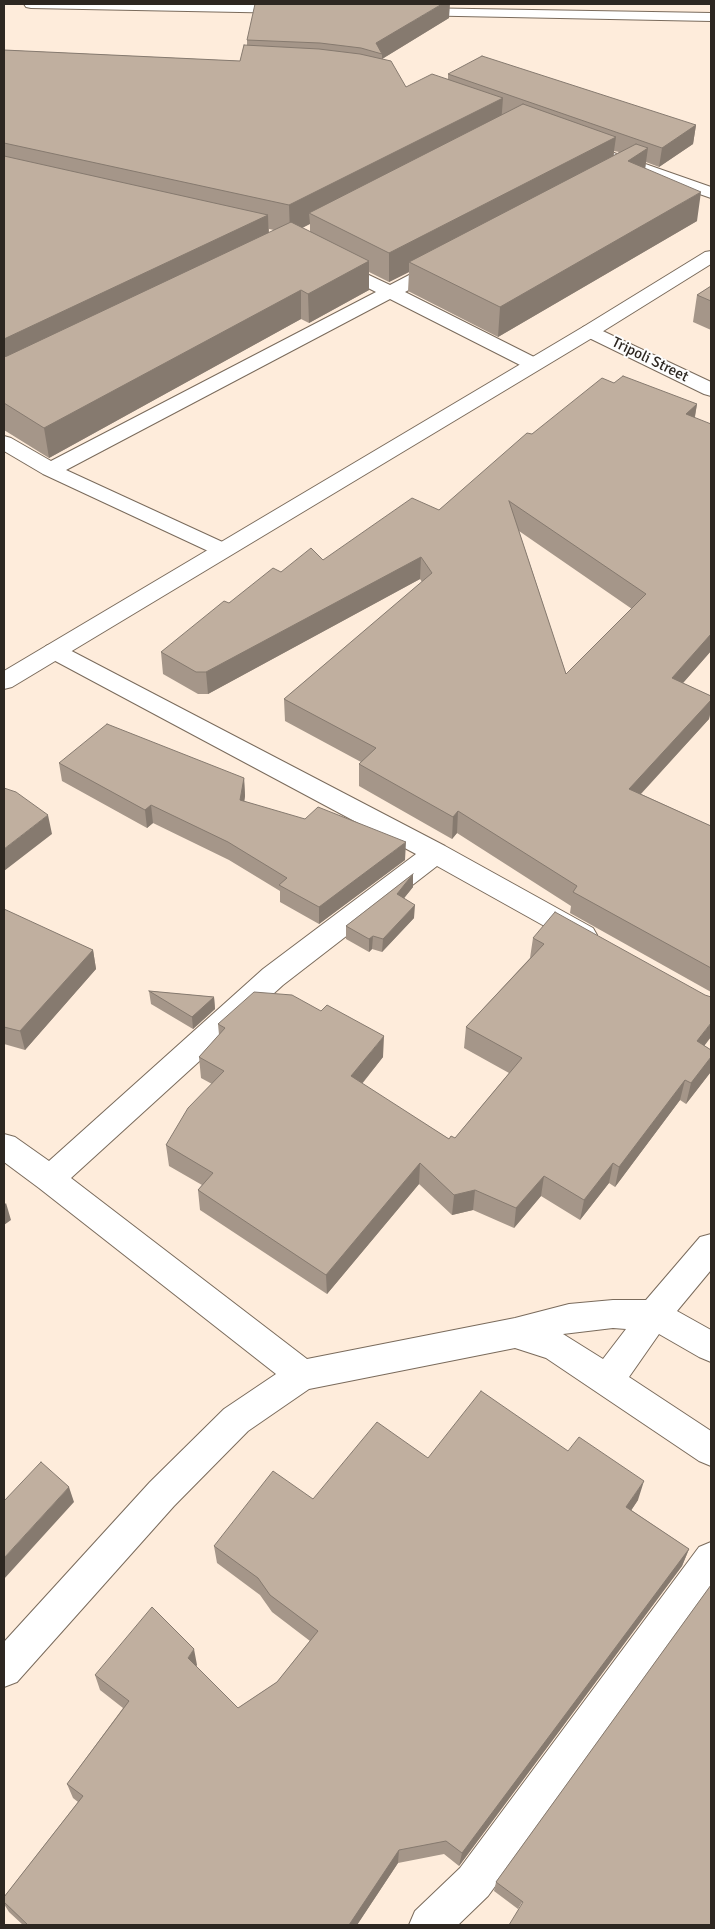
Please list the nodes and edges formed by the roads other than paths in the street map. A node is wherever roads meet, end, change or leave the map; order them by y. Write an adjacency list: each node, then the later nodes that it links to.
1 (31, 4): 3 (street)
2 (574, 4): 5 (street)
3 (310, 10)
4 (399, 11): 5 (street)
5 (558, 15): 6 (street)
6 (711, 17)
7 (594, 151): 8 (street)
8 (631, 164): 9 (street); 10 (street)
9 (606, 178)
10 (711, 193)
11 (317, 254): 14 (street)
12 (459, 255): 14 (street)
13 (711, 256): 15 (street)
14 (391, 292): 16 (street); 19 (street)
15 (590, 331): 16 (street); 17 (street, Tripoli Street)
16 (533, 364): 20 (street)
17 (711, 390)
18 (4, 442): 19 (street)
19 (50, 470): 20 (street)
20 (221, 550): 21 (street)
21 (54, 651): 22 (street); 23 (street)
22 (4, 681)
23 (436, 853): 24 (street); 26 (street)
24 (600, 944)
25 (4, 1146): 26 (street)
26 (50, 1179): 31 (street)
27 (711, 1247): 28 (street)
28 (654, 1315): 29 (street); 30 (street); 32 (street)
29 (516, 1333): 31 (street); 32 (street)
30 (711, 1347)
31 (302, 1375): 35 (street)
32 (608, 1380): 33 (street)
33 (711, 1450)
34 (711, 1559): 36 (street)
35 (4, 1669)
36 (429, 1925)

